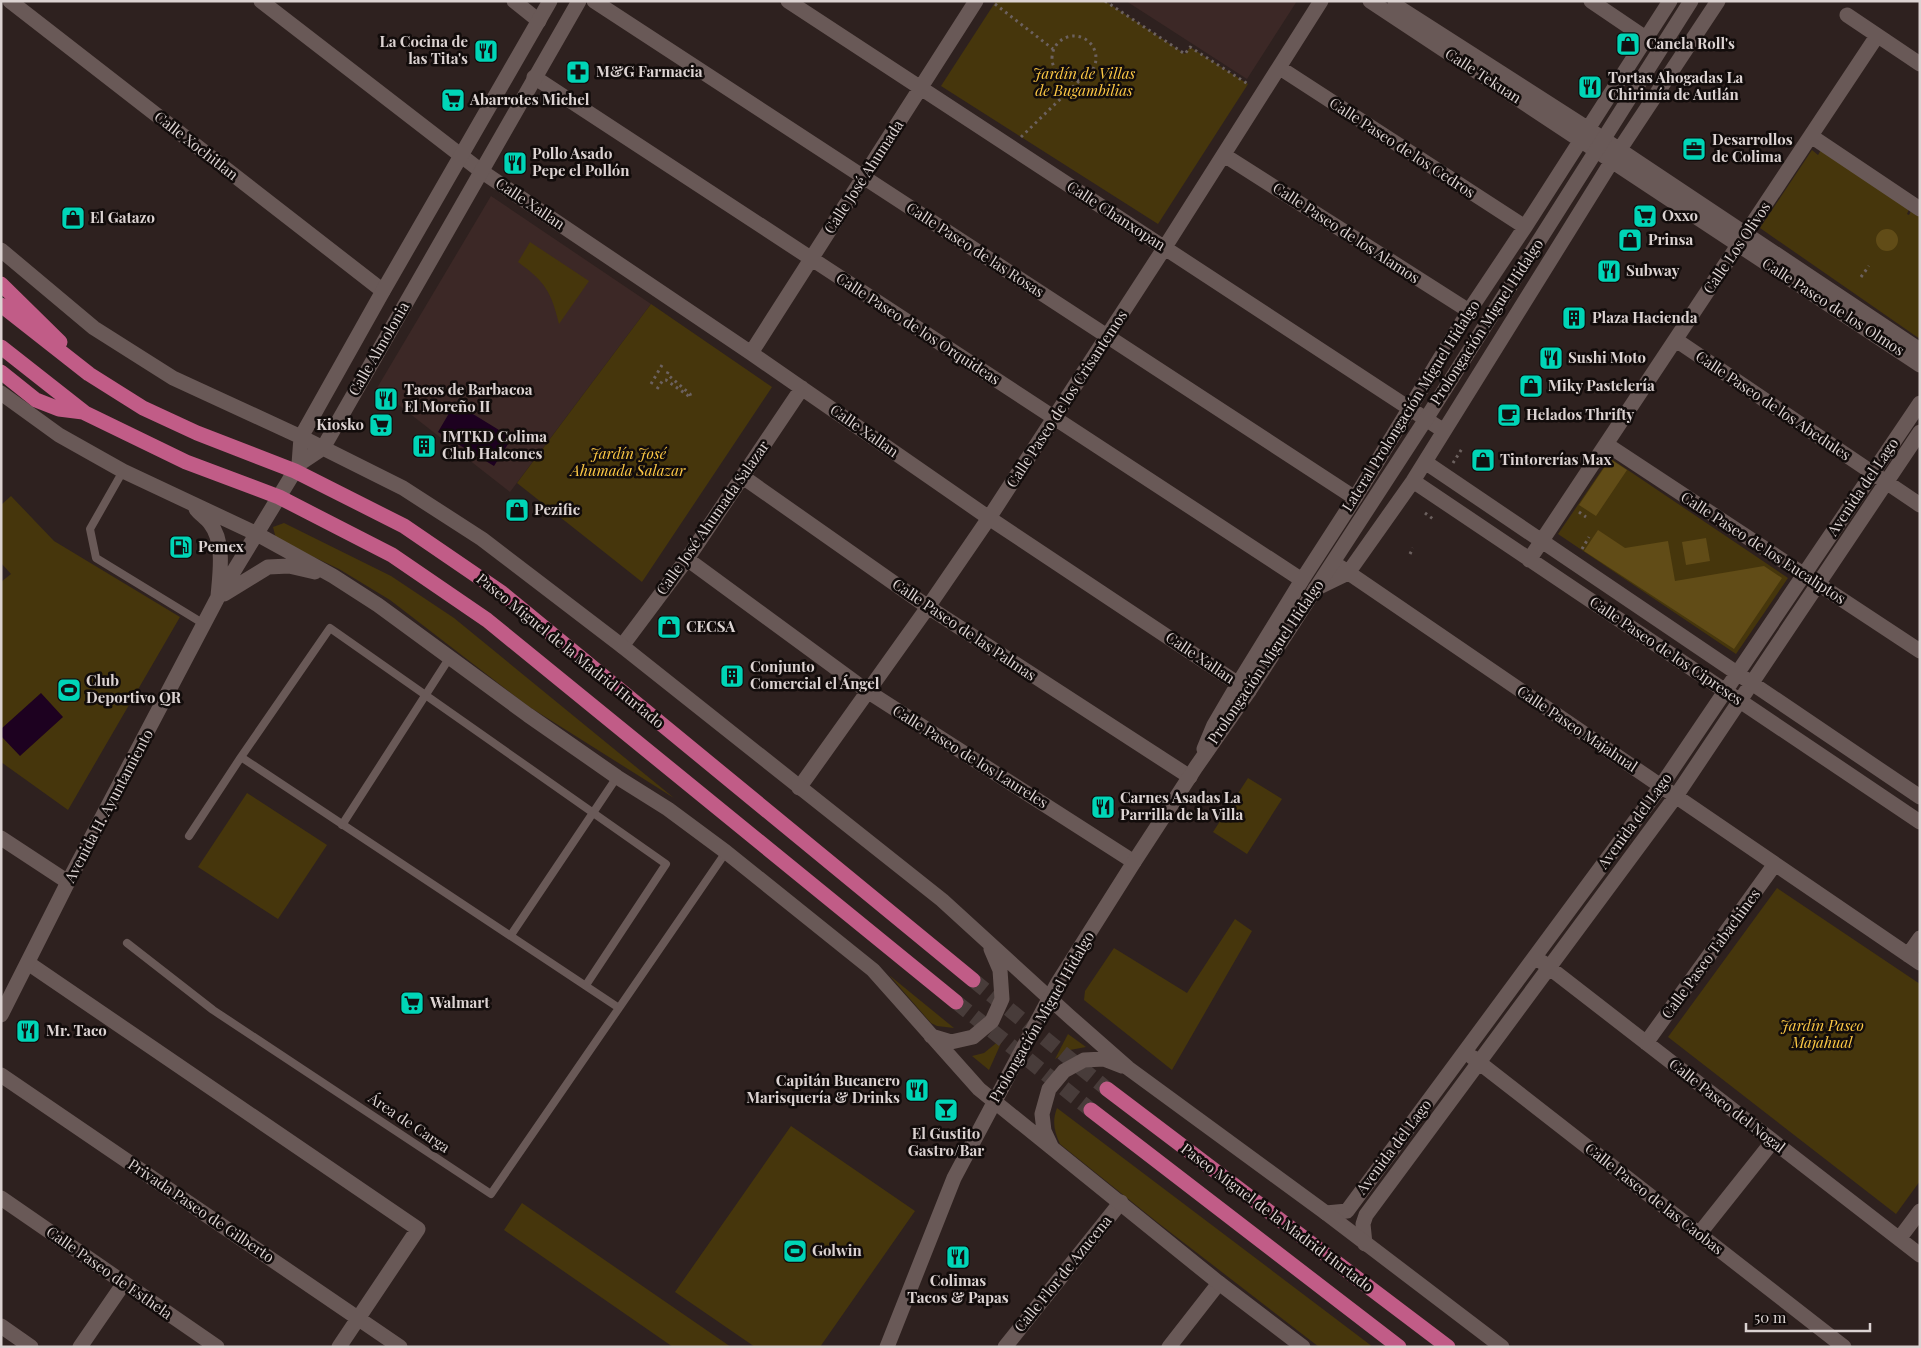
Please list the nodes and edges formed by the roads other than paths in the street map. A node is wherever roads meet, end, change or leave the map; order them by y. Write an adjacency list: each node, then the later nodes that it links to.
1 (5, 1): 17 (street)
2 (10, 1): 41 (street, Calle Xochitlan)
3 (261, 1): 30 (street)
4 (514, 1): 19 (street)
5 (550, 1): 19 (street, Calle Almolonia)
6 (578, 1): 24 (street, Calle Almolonia)
7 (594, 1): 33 (street, Calle Paseo de las Rosas)
8 (788, 1): 25 (street, Calle Chanxopan)
9 (976, 1): 25 (street, Calle José Ahumada)
10 (1321, 1): 23 (street, Calle Paseo de los Crisantemos)
11 (1370, 1): 26 (street, Calle Tekuan)
12 (1388, 1): 26 (street, Calle Tekuan)
13 (1591, 1): 21 (street)
14 (1670, 1): 21 (street, Lateral Prolongación Miguel Hidalgo)
15 (1691, 1): 28 (street, Prolongación Miguel Hidalgo)
16 (1718, 1): 31 (street)
17 (1, 6)
18 (1847, 15): 20 (street)
19 (539, 21): 30 (street, Calle Almolonia)
20 (1877, 36): 22 (street); 27 (street, Calle Los Olivos)
21 (1646, 39): 26 (street, Lateral Prolongación Miguel Hidalgo)
22 (1920, 64)
23 (1280, 68): 29 (street, Calle Paseo de los Crisantemos); 35 (street, Calle Paseo de los Cedros)
24 (534, 77): 32 (street, Calle Almolonia); 39 (street, Calle Paseo de los Orquideas)
25 (921, 88): 33 (street, Calle José Ahumada); 37 (street, Calle Chanxopan)
26 (1584, 134): 28 (street, Calle Tekuan); 35 (street, Lateral Prolongación Miguel Hidalgo)
27 (1811, 136): 34 (street); 36 (street, Calle Los Olivos)
28 (1600, 145): 31 (street, Calle Paseo de los Olmos); 58 (street, Prolongación Miguel Hidalgo)
29 (1224, 155): 37 (street, Calle Paseo de los Crisantemos); 43 (street, Calle Paseo de los Alamos)
30 (461, 156): 32 (street, Calle Xallan); 41 (street, Calle Almolonia)
31 (1616, 156): 36 (street, Calle Paseo de los Olmos); 59 (street)
32 (481, 171): 48 (street, Calle Xallan); 63 (street, Calle Almolonia)
33 (864, 177): 39 (street, Calle José Ahumada); 44 (street, Calle Paseo de las Rosas)
34 (1920, 209)
35 (1525, 227): 43 (street, Lateral Prolongación Miguel Hidalgo)
36 (1742, 240): 45 (street, Calle Los Olivos); 47 (street, Calle Paseo de los Olmos); 49 (street, Calle Paseo de los Olmos)
37 (1165, 248): 44 (street, Calle Paseo de los Crisantemos); 55 (street, Calle Chanxopan)
38 (1, 250): 61 (street)
39 (812, 259): 48 (street, Calle José Ahumada); 57 (street, Calle Paseo de los Orquideas)
40 (1, 284): 51 (highway)
41 (383, 291): 61 (street, Calle Almolonia)
42 (1, 305): 51 (highway, Paseo Miguel de la Madrid Hurtado)
43 (1469, 312): 55 (street, Lateral Prolongación Miguel Hidalgo)
44 (1107, 336): 57 (street, Calle Paseo de los Crisantemos); 72 (street, Calle Paseo de las Rosas)
45 (1676, 340): 62 (street, Calle Los Olivos); 67 (street, Calle Paseo de los Abedules)
46 (1, 347): 56 (highway, Paseo Miguel de la Madrid Hurtado)
47 (1920, 350)
48 (750, 353): 52 (street, Calle Xallan)
49 (1920, 365)
50 (1, 372): 56 (highway)
51 (89, 374): 65 (highway, Paseo Miguel de la Madrid Hurtado)
52 (802, 388): 68 (street, Calle José Ahumada Salazar); 75 (street, Calle Xallan)
53 (1, 393): 66 (street)
54 (1920, 403): 67 (street, Avenida del Lago)
55 (1410, 408): 58 (street, Calle Chanxopan); 72 (street, Lateral Prolongación Miguel Hidalgo)
56 (85, 413): 71 (highway, Paseo Miguel de la Madrid Hurtado)
57 (1054, 419): 75 (street, Calle Paseo de los Crisantemos); 84 (street, Calle Paseo de los Orquideas)
58 (1426, 419): 59 (street, Calle Chanxopan); 80 (street, Prolongación Miguel Hidalgo)
59 (1444, 432): 64 (street)
60 (1920, 432): 70 (street, Avenida del Lago)
61 (301, 436): 63 (street); 65 (street, Calle Almolonia)
62 (1606, 444): 77 (street, Calle Los Olivos); 82 (street, Calle Paseo de los Eucaliptos)
63 (322, 448): 65 (street, Calle Almolonia); 90 (street)
64 (1425, 462): 69 (street); 77 (street, Calle Paseo de los Cipreses)
65 (297, 468): 71 (street, Avenida H. Ayuntamiento); 124 (highway, Paseo Miguel de la Madrid Hurtado)
66 (123, 471): 73 (street); 89 (lane)
67 (1872, 473): 70 (street, Calle Paseo de los Abedules); 82 (street, Avenida del Lago)
68 (743, 477): 78 (street, Calle José Ahumada Salazar); 88 (street, Calle Paseo de las Palmas)
69 (1413, 481): 79 (street, Calle Paseo de los Cipreses); 81 (street)
70 (1886, 482): 74 (street, Calle Paseo de los Abedules); 85 (street, Avenida del Lago)
71 (279, 497): 76 (street, Avenida H. Ayuntamiento); 127 (highway, Paseo Miguel de la Madrid Hurtado)
72 (1355, 498): 84 (street, Lateral Prolongación Miguel Hidalgo)
73 (190, 503): 76 (street); 87 (street)
74 (1920, 505)
75 (989, 518): 88 (street, Calle Paseo de los Crisantemos); 95 (street, Calle Xallan)
76 (257, 534): 83 (street); 87 (street, Avenida H. Ayuntamiento)
77 (1542, 541): 79 (street, Calle Los Olivos); 93 (street, Calle Paseo de los Cipreses)
78 (687, 559): 90 (street, Calle José Ahumada Salazar); 97 (street, Calle Paseo de los Laureles)
79 (1530, 560): 96 (street, Calle Paseo de los Cipreses)
80 (1332, 562): 81 (street, Calle Paseo Majahual); 86 (street, Prolongación Miguel Hidalgo)
81 (1348, 573): 86 (street); 103 (street, Calle Paseo Majahual)
82 (1804, 575): 85 (street, Calle Paseo de los Eucaliptos); 93 (street, Avenida del Lago)
83 (333, 576): 87 (street); 92 (street)
84 (1302, 580): 95 (street, Lateral Prolongación Miguel Hidalgo)
85 (1818, 584): 91 (street, Calle Paseo de los Eucaliptos); 94 (street, Avenida del Lago)
86 (1315, 590): 95 (street, Prolongación Miguel Hidalgo)
87 (218, 598): 89 (street, Avenida H. Ayuntamiento)
88 (928, 607): 97 (street, Calle Paseo de los Crisantemos); 101 (street, Calle Paseo de las Palmas)
89 (204, 624): 115 (street, Avenida H. Ayuntamiento)
90 (622, 646): 104 (street)
91 (1920, 651)
92 (450, 657): 98 (lane); 102 (street)
93 (1737, 673): 94 (street, Calle Paseo de los Cipreses); 96 (street, Avenida del Lago)
94 (1752, 683): 99 (street, Avenida del Lago); 106 (street, Calle Paseo de los Cipreses)
95 (1243, 687): 101 (street, Prolongación Miguel Hidalgo)
96 (1725, 691): 99 (street, Calle Paseo de los Cipreses); 103 (street, Avenida del Lago)
97 (867, 692): 104 (street, Calle Paseo de los Crisantemos); 113 (street, Calle Paseo de los Laureles)
98 (426, 696): 100 (lane); 107 (lane); 109 (lane)
99 (1740, 701): 105 (street, Avenida del Lago); 108 (street, Calle Paseo de los Cipreses)
100 (241, 757): 109 (lane); 110 (lane)
101 (1193, 772): 113 (street, Prolongación Miguel Hidalgo)
102 (617, 777): 107 (lane); 112 (street)
103 (1661, 786): 105 (street, Calle Paseo Majahual); 120 (street, Avenida del Lago)
104 (799, 788): 119 (street)
105 (1676, 796): 114 (street, Calle Paseo Majahual); 123 (street, Avenida del Lago)
106 (1920, 796)
107 (592, 812): 116 (lane); 125 (lane)
108 (1920, 822)
109 (342, 825): 116 (lane)
110 (188, 836)
111 (1, 838): 115 (street)
112 (726, 852): 128 (lane); 130 (street)
113 (1134, 862): 126 (street, Prolongación Miguel Hidalgo)
114 (1776, 864): 121 (street, Calle Paseo Majahual); 131 (street, Calle Paseo Tabachines)
115 (68, 882): 122 (street, Avenida H. Ayuntamiento)
116 (511, 935): 125 (lane)
117 (1920, 938): 121 (street)
118 (127, 943): 128 (lane, Área de Carga)
119 (989, 944): 126 (street); 130 (street)
120 (1535, 956): 123 (street, Calle Paseo del Nogal); 132 (street, Avenida del Lago)
121 (1914, 959)
122 (28, 963): 129 (street, Avenida H. Ayuntamiento); 153 (street)
123 (1549, 968): 131 (street, Calle Paseo del Nogal); 133 (street, Avenida del Lago)
124 (973, 980)
125 (586, 985): 128 (lane)
126 (1049, 998): 134 (street); 137 (street, Prolongación Miguel Hidalgo)
127 (956, 1002)
128 (619, 1008)
129 (1, 1015)
130 (931, 1036): 137 (street)
131 (1646, 1043): 141 (street, Calle Paseo del Nogal)
132 (1465, 1051): 133 (street, Calle Paseo de las Caobas); 138 (street, Avenida del Lago)
133 (1480, 1062): 140 (street, Avenida del Lago); 147 (street, Calle Paseo de las Caobas)
134 (1128, 1068): 142 (street); 146 (street)
135 (1, 1075): 153 (street, Privada Paseo de Gilberto)
136 (1107, 1089): 165 (highway, Paseo Miguel de la Madrid Hurtado)
137 (994, 1100): 142 (street); 160 (street, Prolongación Miguel Hidalgo)
138 (1426, 1104): 140 (street); 146 (street, Avenida del Lago)
139 (1091, 1110): 164 (highway, Paseo Miguel de la Madrid Hurtado)
140 (1441, 1114): 149 (street, Avenida del Lago)
141 (1773, 1141): 147 (street); 148 (street, Calle Paseo del Nogal)
142 (1053, 1149): 144 (street)
143 (1, 1198): 151 (street, Calle Paseo de Esthela)
144 (1120, 1202): 152 (street); 161 (street, Calle Flor de Azucena)
145 (1920, 1211): 148 (street)
146 (1326, 1213): 149 (street)
147 (1699, 1234): 167 (street, Calle Paseo de las Caobas)
148 (1899, 1239): 150 (street, Calle Paseo del Nogal)
149 (1365, 1244): 166 (street)
150 (1920, 1255)
151 (124, 1283): 156 (street); 157 (street, Calle Paseo de Esthela)
152 (1219, 1283): 162 (street); 163 (street)
153 (358, 1318): 158 (street); 159 (street, Privada Paseo de Gilberto)
154 (1, 1326): 155 (street)
155 (31, 1347)
156 (80, 1347)
157 (217, 1347)
158 (339, 1347)
159 (400, 1347)
160 (887, 1347)
161 (1005, 1347)
162 (1169, 1347)
163 (1303, 1347)
164 (1399, 1347)
165 (1448, 1347)
166 (1502, 1347)
167 (1844, 1347)

